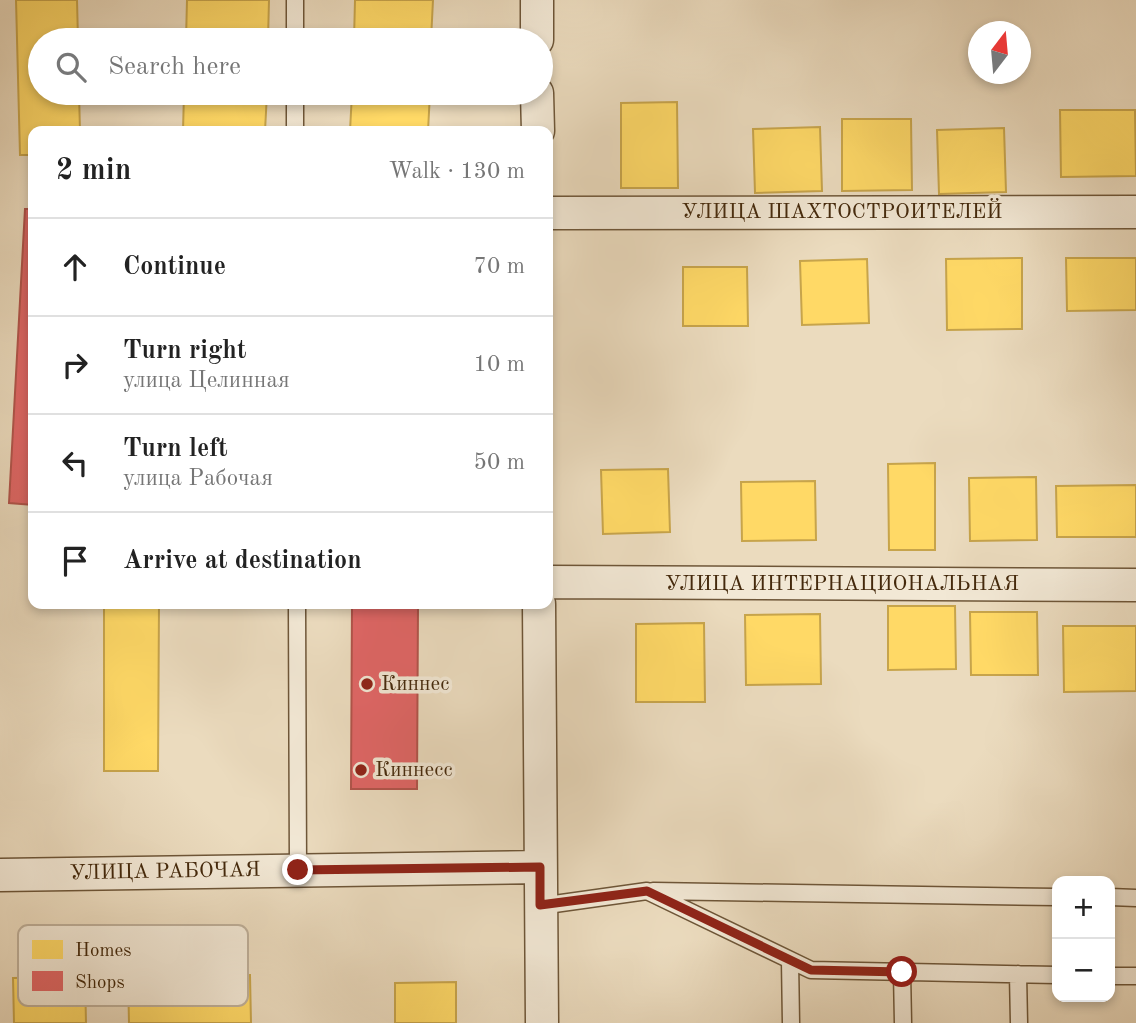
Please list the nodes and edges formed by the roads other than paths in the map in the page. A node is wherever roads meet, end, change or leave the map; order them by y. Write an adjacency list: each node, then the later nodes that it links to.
1 (295, 0): 3 (lane)
2 (537, 0): 4 (street)
3 (295, 28)
4 (537, 28)
5 (295, 105): 7 (lane)
6 (537, 105): 8 (street)
7 (295, 126)
8 (538, 126)
9 (1136, 212): 10 (street, УЛИЦА ШАХТОСТРОИТЕЛЕЙ)
10 (553, 213)
11 (553, 582): 12 (street, УЛИЦА ИНТЕРНАЦИОНАЛЬНАЯ)
12 (1136, 585)
13 (297, 609): 16 (lane)
14 (539, 609): 15 (street)
15 (540, 867): 16 (street, УЛИЦА РАБОЧАЯ); 22 (street)
16 (298, 870): 17 (street, УЛИЦА РАБОЧАЯ)
17 (0, 875)
18 (647, 891): 19 (lane); 22 (lane); 23 (lane)
19 (1052, 897)
20 (1115, 897): 21 (lane)
21 (1136, 898)
22 (540, 905): 29 (street)
23 (790, 960): 24 (lane); 30 (lane)
24 (902, 972): 25 (lane); 31 (lane)
25 (1018, 974): 26 (lane); 32 (lane)
26 (1052, 975)
27 (1115, 976): 28 (lane)
28 (1136, 976)
29 (542, 1023)
30 (791, 1023)
31 (903, 1023)
32 (1019, 1023)

